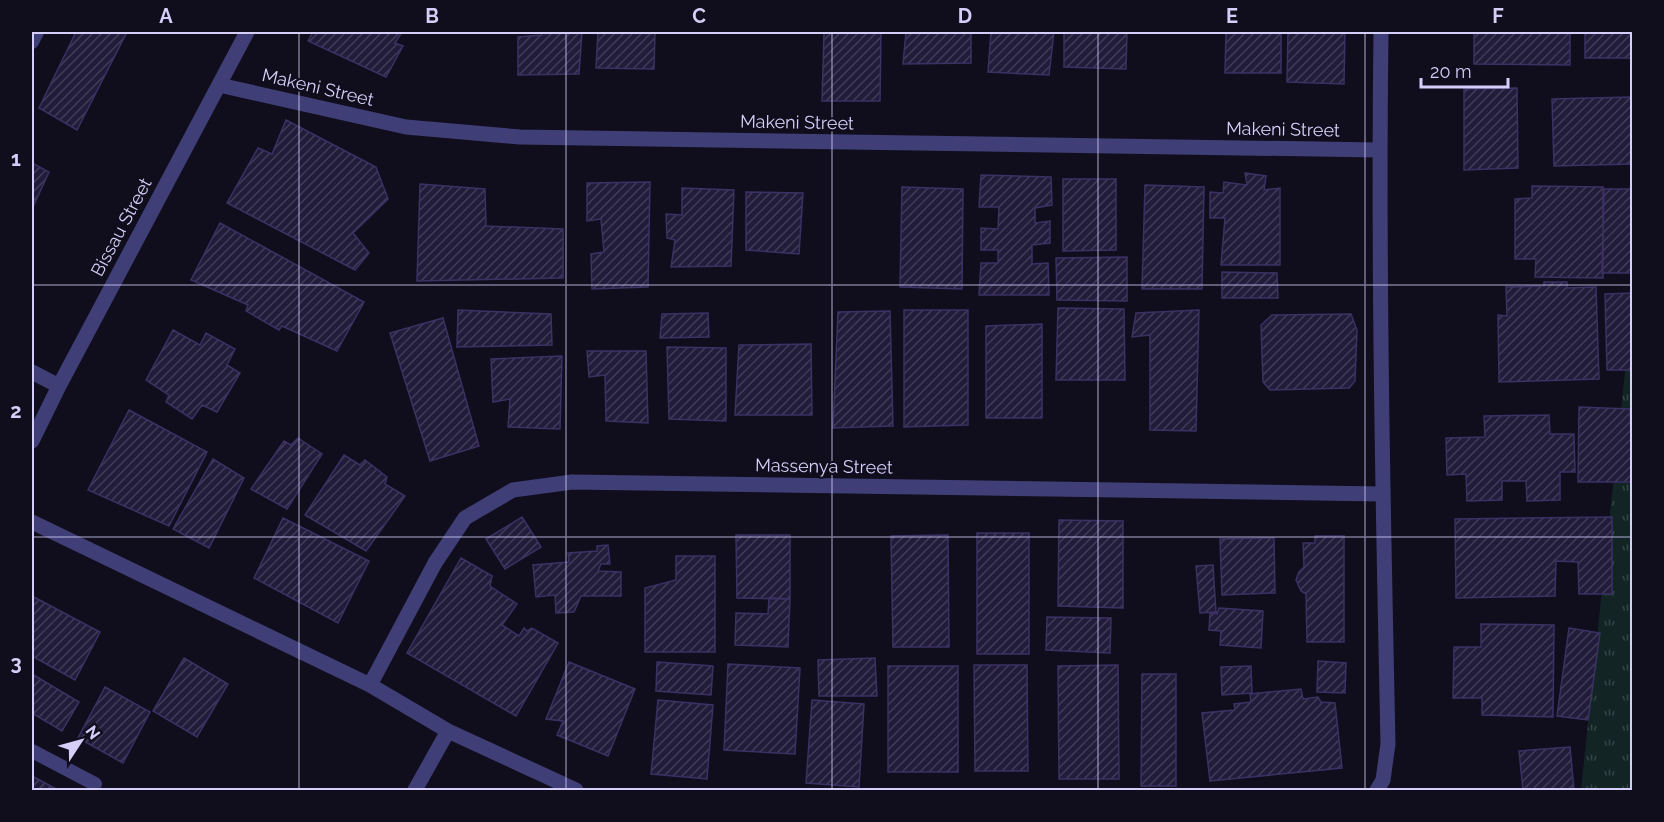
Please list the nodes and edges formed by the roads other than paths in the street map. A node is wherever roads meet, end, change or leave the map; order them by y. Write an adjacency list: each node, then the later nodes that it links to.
1 (37, 32): 4 (lane)
2 (247, 32): 5 (street, Bissau Street)
3 (1381, 32): 6 (street)
4 (32, 42)
5 (219, 85): 6 (street, Makeni Street); 8 (street, Bissau Street)
6 (1379, 150): 10 (street)
7 (32, 372): 8 (street)
8 (59, 386): 9 (street, Bissau Street)
9 (32, 441)
10 (1382, 494): 12 (street, Massenya Street); 18 (street)
11 (32, 522): 12 (street)
12 (370, 684): 13 (street)
13 (448, 731): 16 (street); 17 (street)
14 (32, 751): 15 (lane)
15 (95, 784)
16 (415, 790)
17 (576, 790)
18 (1377, 790)

